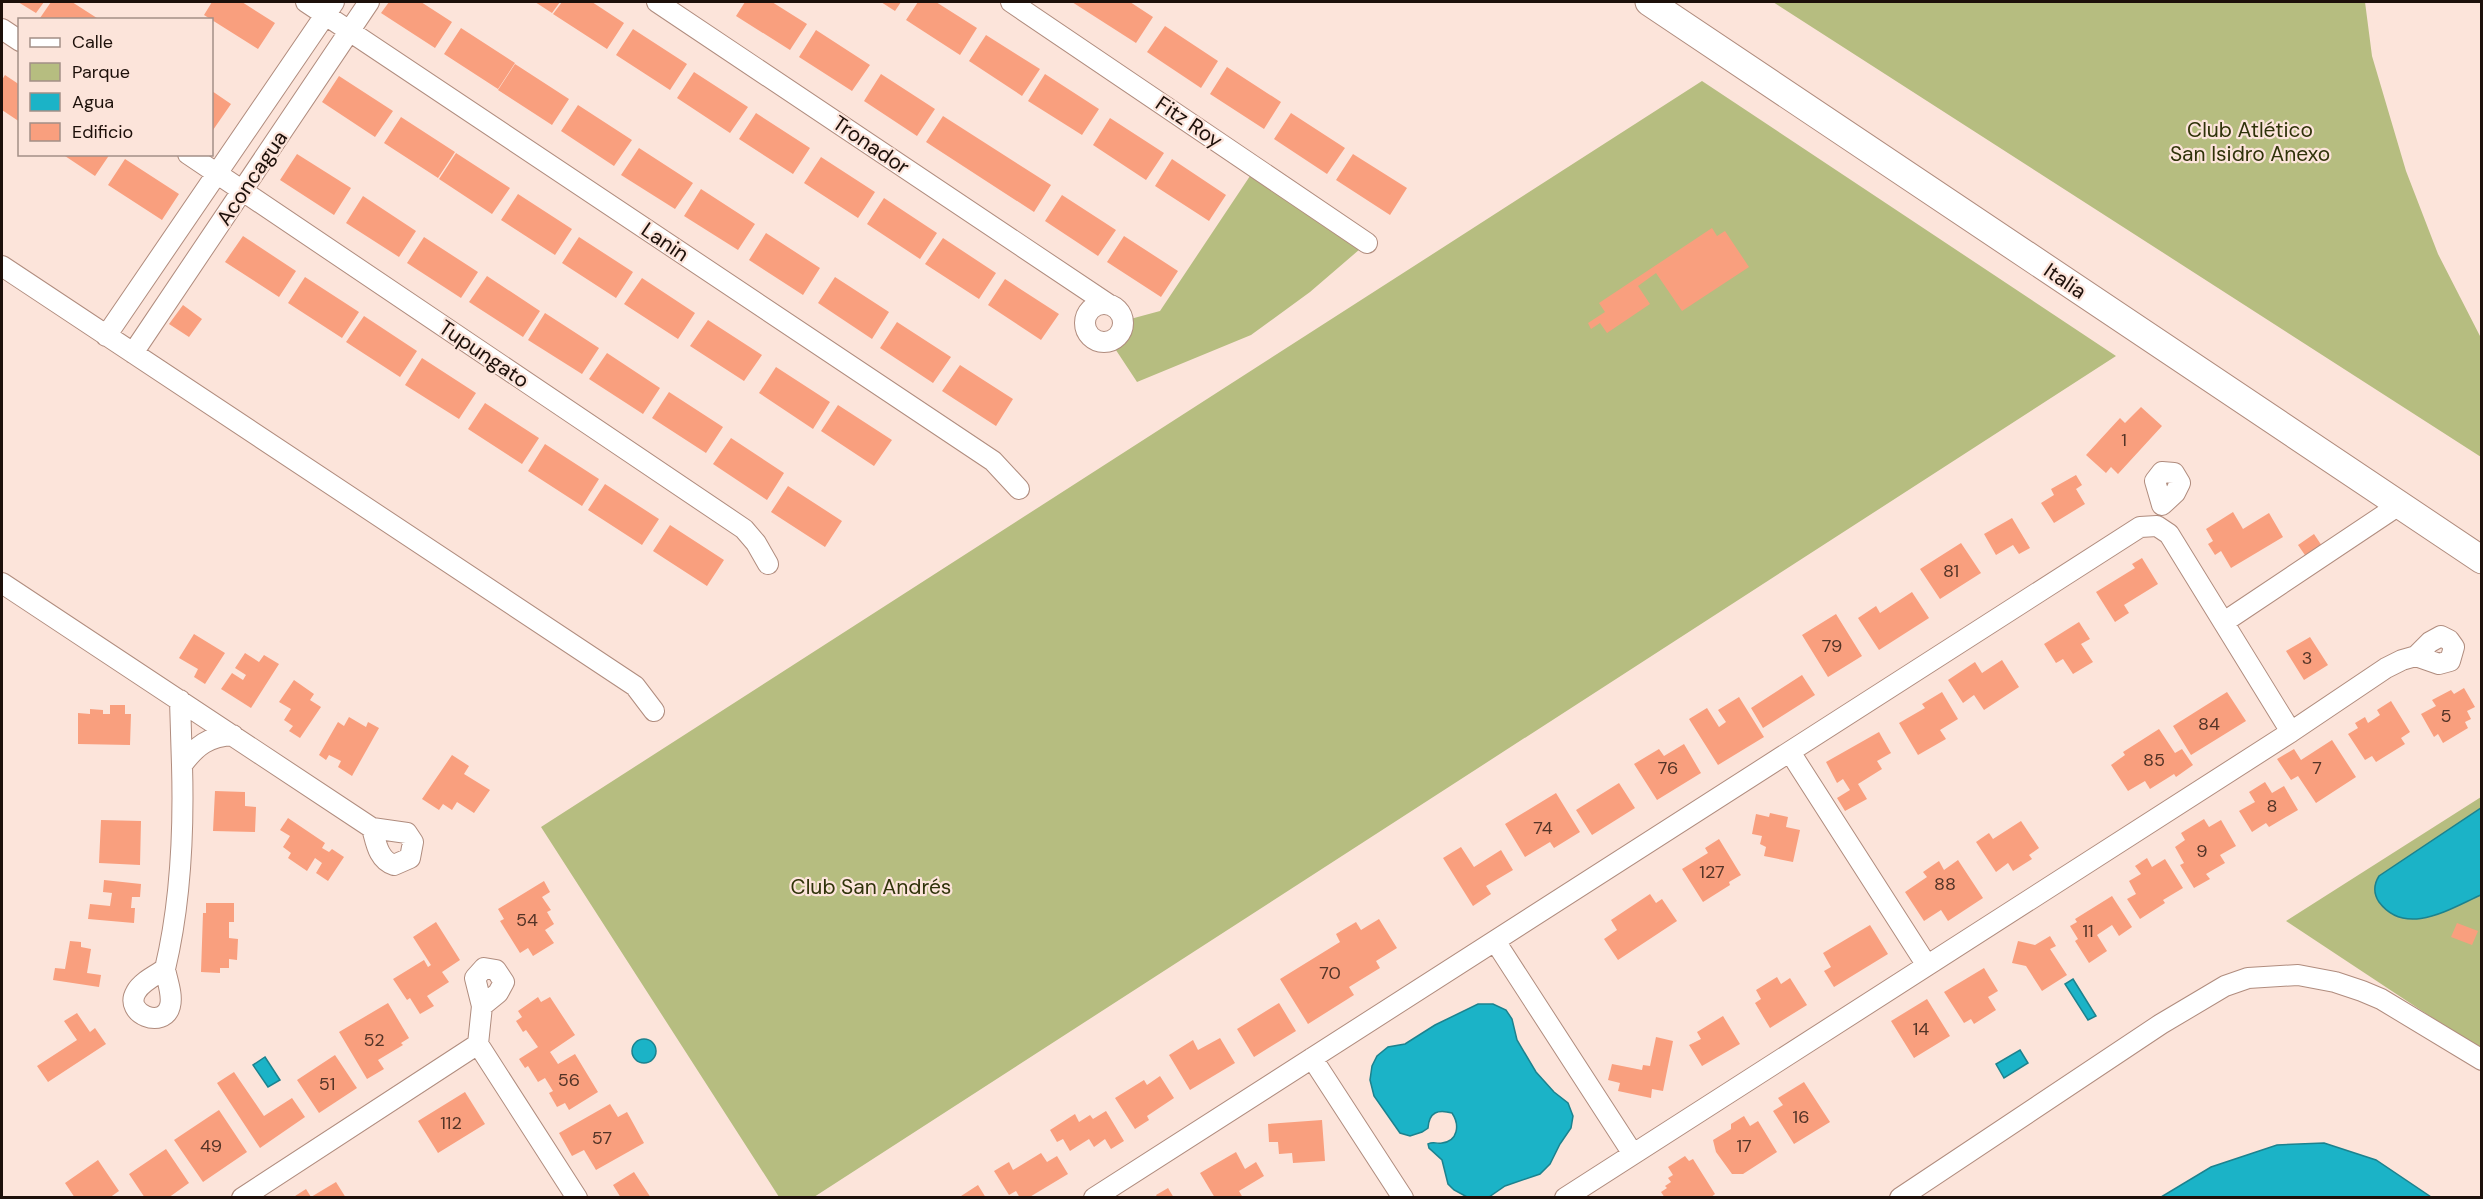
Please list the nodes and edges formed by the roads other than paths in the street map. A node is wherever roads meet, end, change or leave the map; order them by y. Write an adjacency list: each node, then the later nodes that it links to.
1 (306, 2): 6 (street, Lanin)
2 (369, 2): 8 (street, Aconcagua)
3 (657, 2): 15 (street, Tronador)
4 (1011, 2): 13 (street, Fitz Roy)
5 (1649, 2): 22 (street, Italia)
6 (330, 8): 8 (street, Lanin); 11 (street, Aconcagua)
7 (2, 29): 9 (street)
8 (350, 32): 12 (street, Aconcagua); 20 (street, Lanin)
9 (18, 40)
10 (191, 156): 11 (street, Tupungato)
11 (218, 174): 12 (street, Tupungato); 18 (street, Aconcagua)
12 (242, 193): 19 (street, Aconcagua); 25 (street, Tupungato)
13 (1367, 243)
14 (2, 266): 18 (street)
15 (1085, 288): 16 (street, Tronador); 17 (street, Tronador)
16 (1108, 304): 17 (street); 17 (street, Tronador)
17 (1087, 315)
18 (106, 336): 19 (street)
19 (133, 354): 30 (street)
20 (1019, 489)
21 (2162, 505): 23 (street)
22 (2399, 505): 24 (street, Italia); 27 (street)
23 (2157, 526): 27 (street); 33 (street)
24 (2481, 560)
25 (768, 564)
26 (2, 583): 29 (street)
27 (2224, 622): 31 (street)
28 (2416, 656): 31 (street)
29 (180, 700): 32 (street); 34 (street)
30 (654, 711)
31 (2291, 732): 37 (street)
32 (233, 735): 34 (street); 35 (street)
33 (1790, 752): 36 (street); 37 (street)
34 (182, 765): 38 (street)
35 (372, 828)
36 (1495, 941): 41 (street); 43 (street)
37 (1926, 964): 43 (street)
38 (165, 969)
39 (482, 1006): 40 (street)
40 (478, 1044): 44 (street); 45 (street)
41 (1312, 1058): 46 (street); 47 (street)
42 (2481, 1060): 49 (street)
43 (1633, 1154): 48 (street)
44 (242, 1197)
45 (577, 1197)
46 (1094, 1197)
47 (1403, 1197)
48 (1565, 1197)
49 (1900, 1197)

